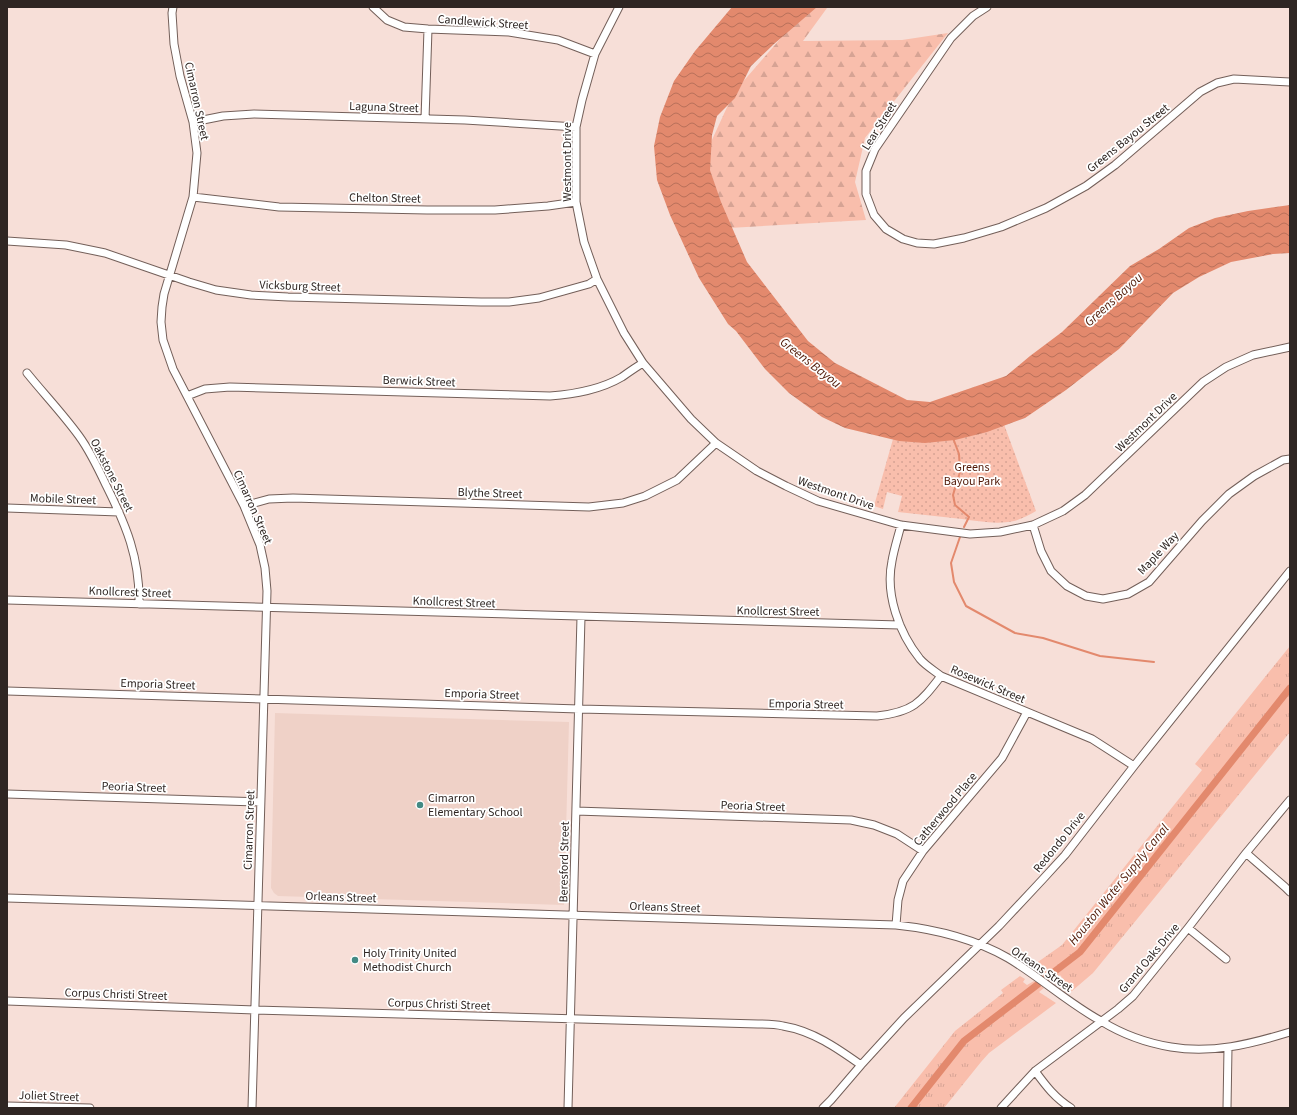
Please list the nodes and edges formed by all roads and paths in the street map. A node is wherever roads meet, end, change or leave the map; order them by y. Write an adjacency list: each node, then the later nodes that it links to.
1 (173, 7): 9 (street, Cimarron Street)
2 (373, 7): 5 (street, Candlewick Street)
3 (620, 7): 6 (street, Westmont Drive)
4 (987, 7): 14 (street, Lear Street)
5 (428, 29): 6 (street, Candlewick Street); 8 (street)
6 (595, 54): 10 (street, Westmont Drive)
7 (1290, 82): 14 (street, Greens Bayou Street)
8 (425, 119): 9 (street, Laguna Street); 10 (street, Laguna Street)
9 (193, 122): 11 (street, Cimarron Street)
10 (576, 127): 12 (street, Westmont Drive)
11 (193, 197): 12 (street, Chelton Street); 15 (street, Cimarron Street)
12 (576, 202): 16 (street, Westmont Drive)
13 (7, 241): 15 (street, Vicksburg Street)
14 (934, 244)
15 (170, 275): 16 (street, Vicksburg Street); 20 (street, Cimarron Street)
16 (596, 279): 18 (street, Westmont Drive)
17 (1290, 347): 27 (street, Westmont Drive)
18 (643, 362): 20 (street, Berwick Street); 21 (street, Westmont Drive)
19 (27, 373): 25 (street, Oakstone Street)
20 (187, 396): 23 (street, Cimarron Street)
21 (716, 443): 23 (street, Blythe Street); 26 (street, Westmont Drive)
22 (1290, 459): 27 (street, Maple Way)
23 (244, 506): 31 (street, Cimarron Street)
24 (7, 508): 25 (street, Mobile Street)
25 (119, 512): 30 (street, Oakstone Street)
26 (901, 525): 27 (street, Westmont Drive); 33 (street, Rosewick Street)
27 (1033, 525)
28 (1290, 571): 39 (street, Redondo Drive)
29 (7, 600): 30 (street, Knollcrest Street)
30 (140, 604): 31 (street, Knollcrest Street)
31 (266, 607): 32 (street, Knollcrest Street); 36 (street, Cimarron Street)
32 (581, 617): 33 (street, Knollcrest Street); 37 (street, Beresford Street)
33 (900, 625): 34 (street, Rosewick Street)
34 (942, 676): 37 (street, Emporia Street); 38 (street, Rosewick Street)
35 (7, 691): 36 (street, Emporia Street)
36 (264, 698): 37 (street, Emporia Street); 42 (street, Cimarron Street)
37 (579, 709): 43 (street, Beresford Street)
38 (1027, 712): 39 (street, Rosewick Street); 44 (street, Catherwood Place)
39 (1134, 766): 52 (street, Redondo Drive)
40 (7, 794): 42 (street, Peoria Street)
41 (1290, 800): 45 (street, Grand Oaks Drive)
42 (260, 802): 48 (street, Cimarron Street)
43 (576, 811): 44 (street, Peoria Street); 49 (street, Beresford Street)
44 (923, 851): 50 (street, Catherwood Place)
45 (1246, 853): 46 (street); 51 (street, Grand Oaks Drive)
46 (1290, 892)
47 (7, 898): 48 (street, Orleans Street)
48 (258, 905): 49 (street, Orleans Street); 55 (street, Cimarron Street)
49 (574, 915): 50 (street, Orleans Street); 56 (street, Beresford Street)
50 (896, 925): 52 (street, Orleans Street)
51 (1188, 928): 53 (street); 57 (street, Grand Oaks Drive)
52 (979, 945): 57 (street, Orleans Street); 60 (street, Redondo Drive)
53 (1226, 959)
54 (7, 1001): 55 (street, Corpus Christi Street)
55 (255, 1010): 56 (street, Corpus Christi Street); 64 (street, Cimarron Street)
56 (570, 1018): 60 (street, Corpus Christi Street); 65 (street, Beresford Street)
57 (1101, 1022): 59 (street, Orleans Street); 61 (street, Grand Oaks Drive)
58 (1290, 1032): 59 (street, Orleans Street)
59 (1228, 1048): 69 (street)
60 (861, 1065): 66 (street, Redondo Drive)
61 (1035, 1071): 67 (street, Grand Oaks Drive); 68 (street)
62 (7, 1106): 63 (street, Joliet Street)
63 (90, 1108)
64 (252, 1108)
65 (568, 1108)
66 (823, 1108)
67 (1001, 1108)
68 (1071, 1108)
69 (1227, 1108)

